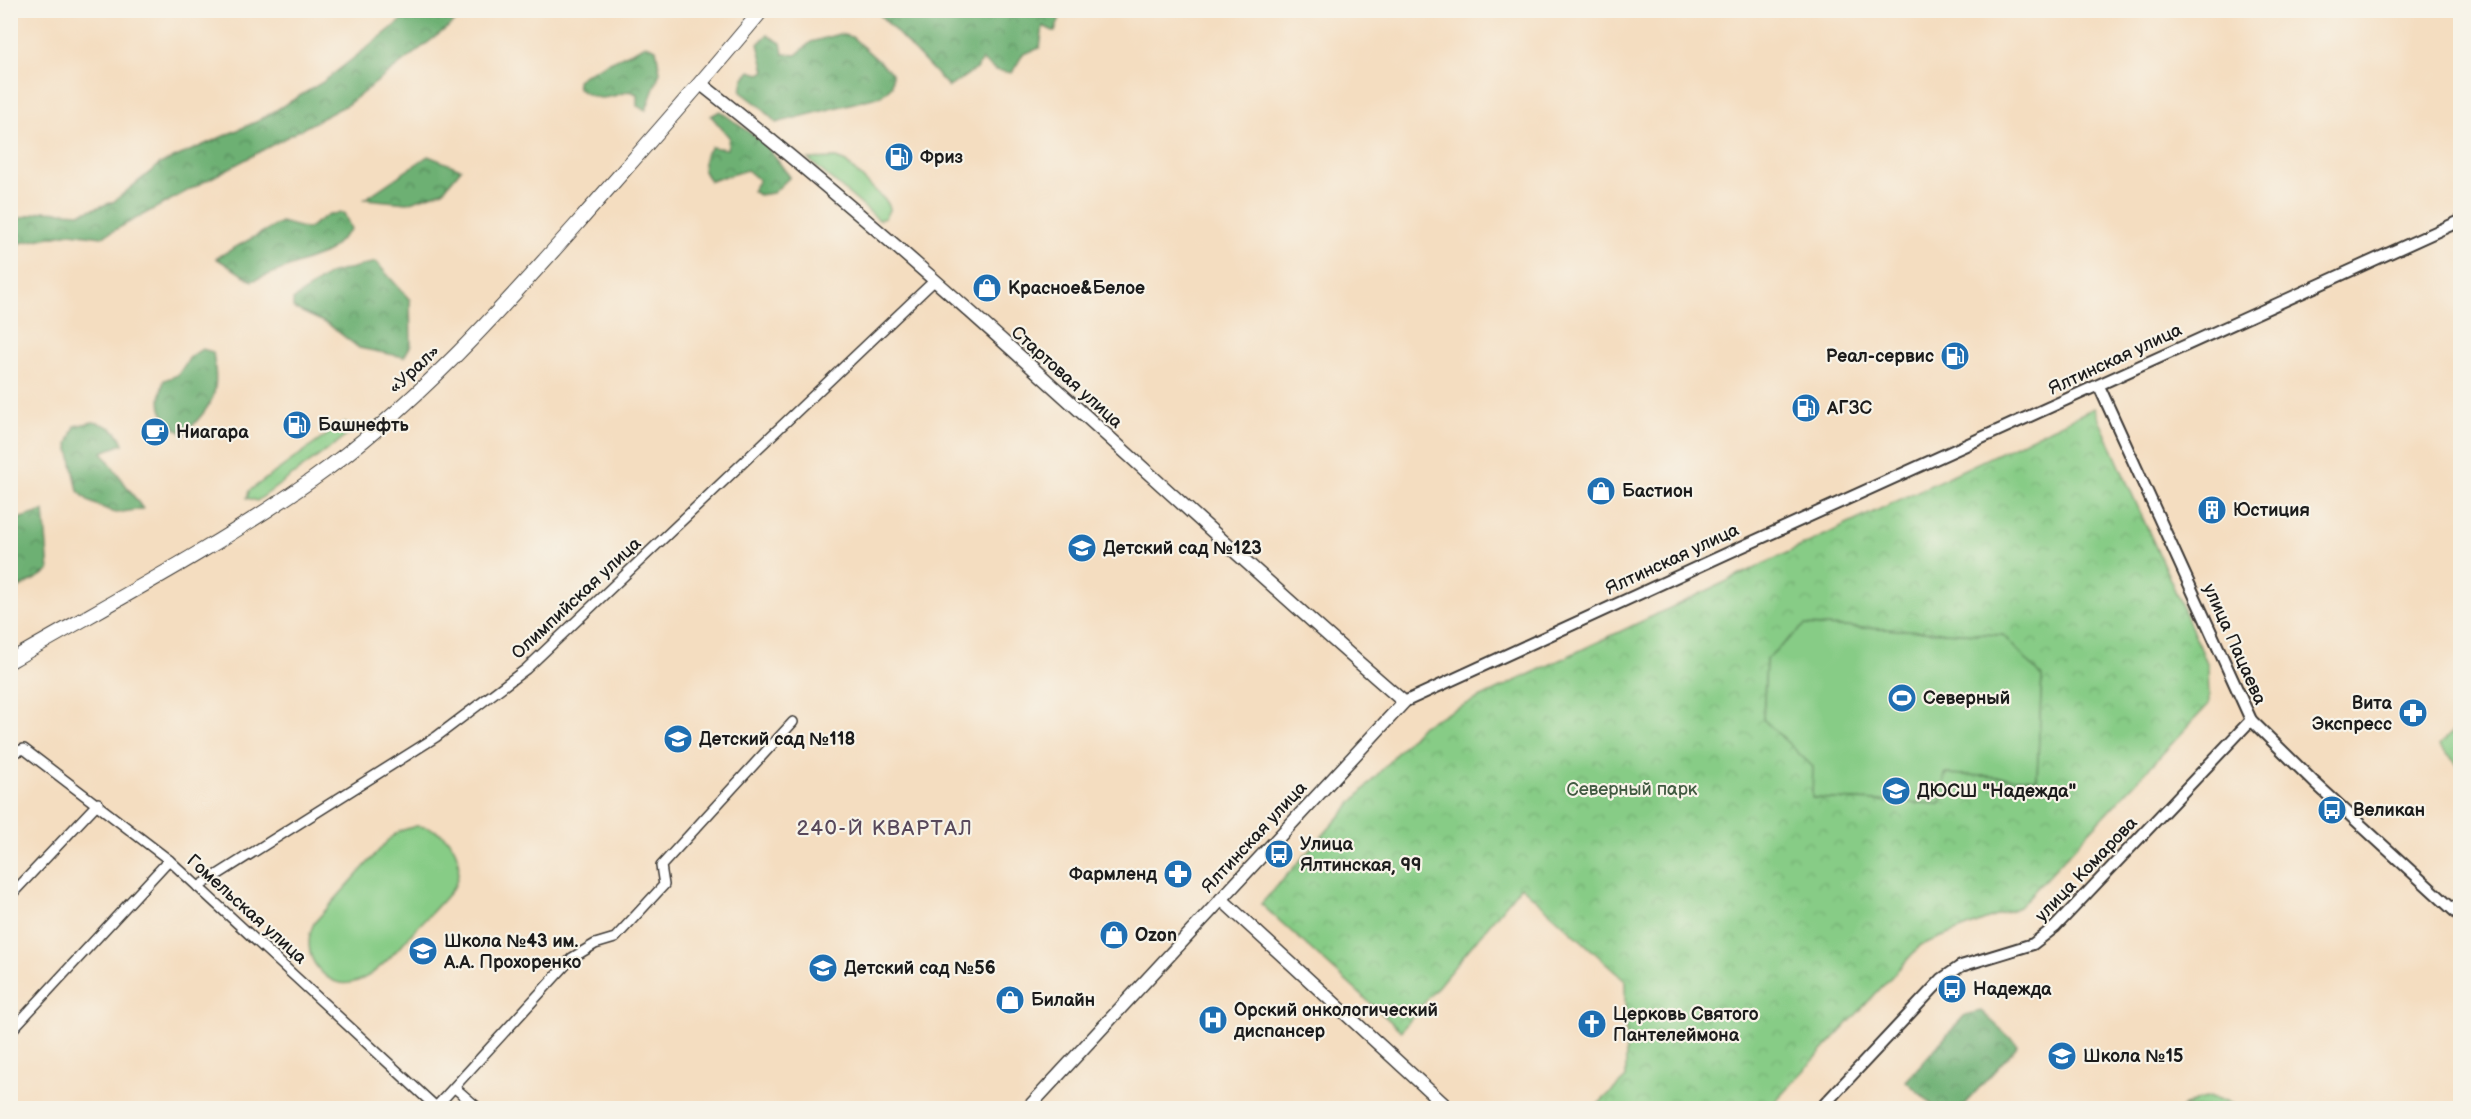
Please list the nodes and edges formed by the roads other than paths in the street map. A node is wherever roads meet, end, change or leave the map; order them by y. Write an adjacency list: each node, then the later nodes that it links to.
1 (762, 10): 2 (main road, «Урал»)
2 (701, 84): 4 (main road, Стартовая улица); 6 (main road, «Урал»)
3 (2460, 221): 5 (street, Ялтинская улица)
4 (935, 280): 7 (main road, Стартовая улица); 13 (street, Олимпийская улица)
5 (2099, 386): 7 (street, Ялтинская улица); 8 (street, улица Пацаева)
6 (10, 661)
7 (1404, 702): 15 (main road, Ялтинская улица)
8 (2251, 720): 16 (street, улица Пацаева); 23 (street, улица Комарова)
9 (793, 722): 18 (street)
10 (10, 754): 11 (street, Гомельская улица)
11 (98, 803): 12 (street, Гомельская улица); 14 (street)
12 (169, 860): 13 (street, Гомельская улица); 17 (street)
13 (198, 887): 19 (street, Гомельская улица)
14 (10, 896)
15 (1221, 900): 21 (main road, Ялтинская улица); 22 (main road)
16 (2460, 915)
17 (10, 1032)
18 (455, 1088): 19 (street); 20 (street)
19 (436, 1108)
20 (478, 1108)
21 (1028, 1108)
22 (1448, 1108)
23 (1821, 1108)

